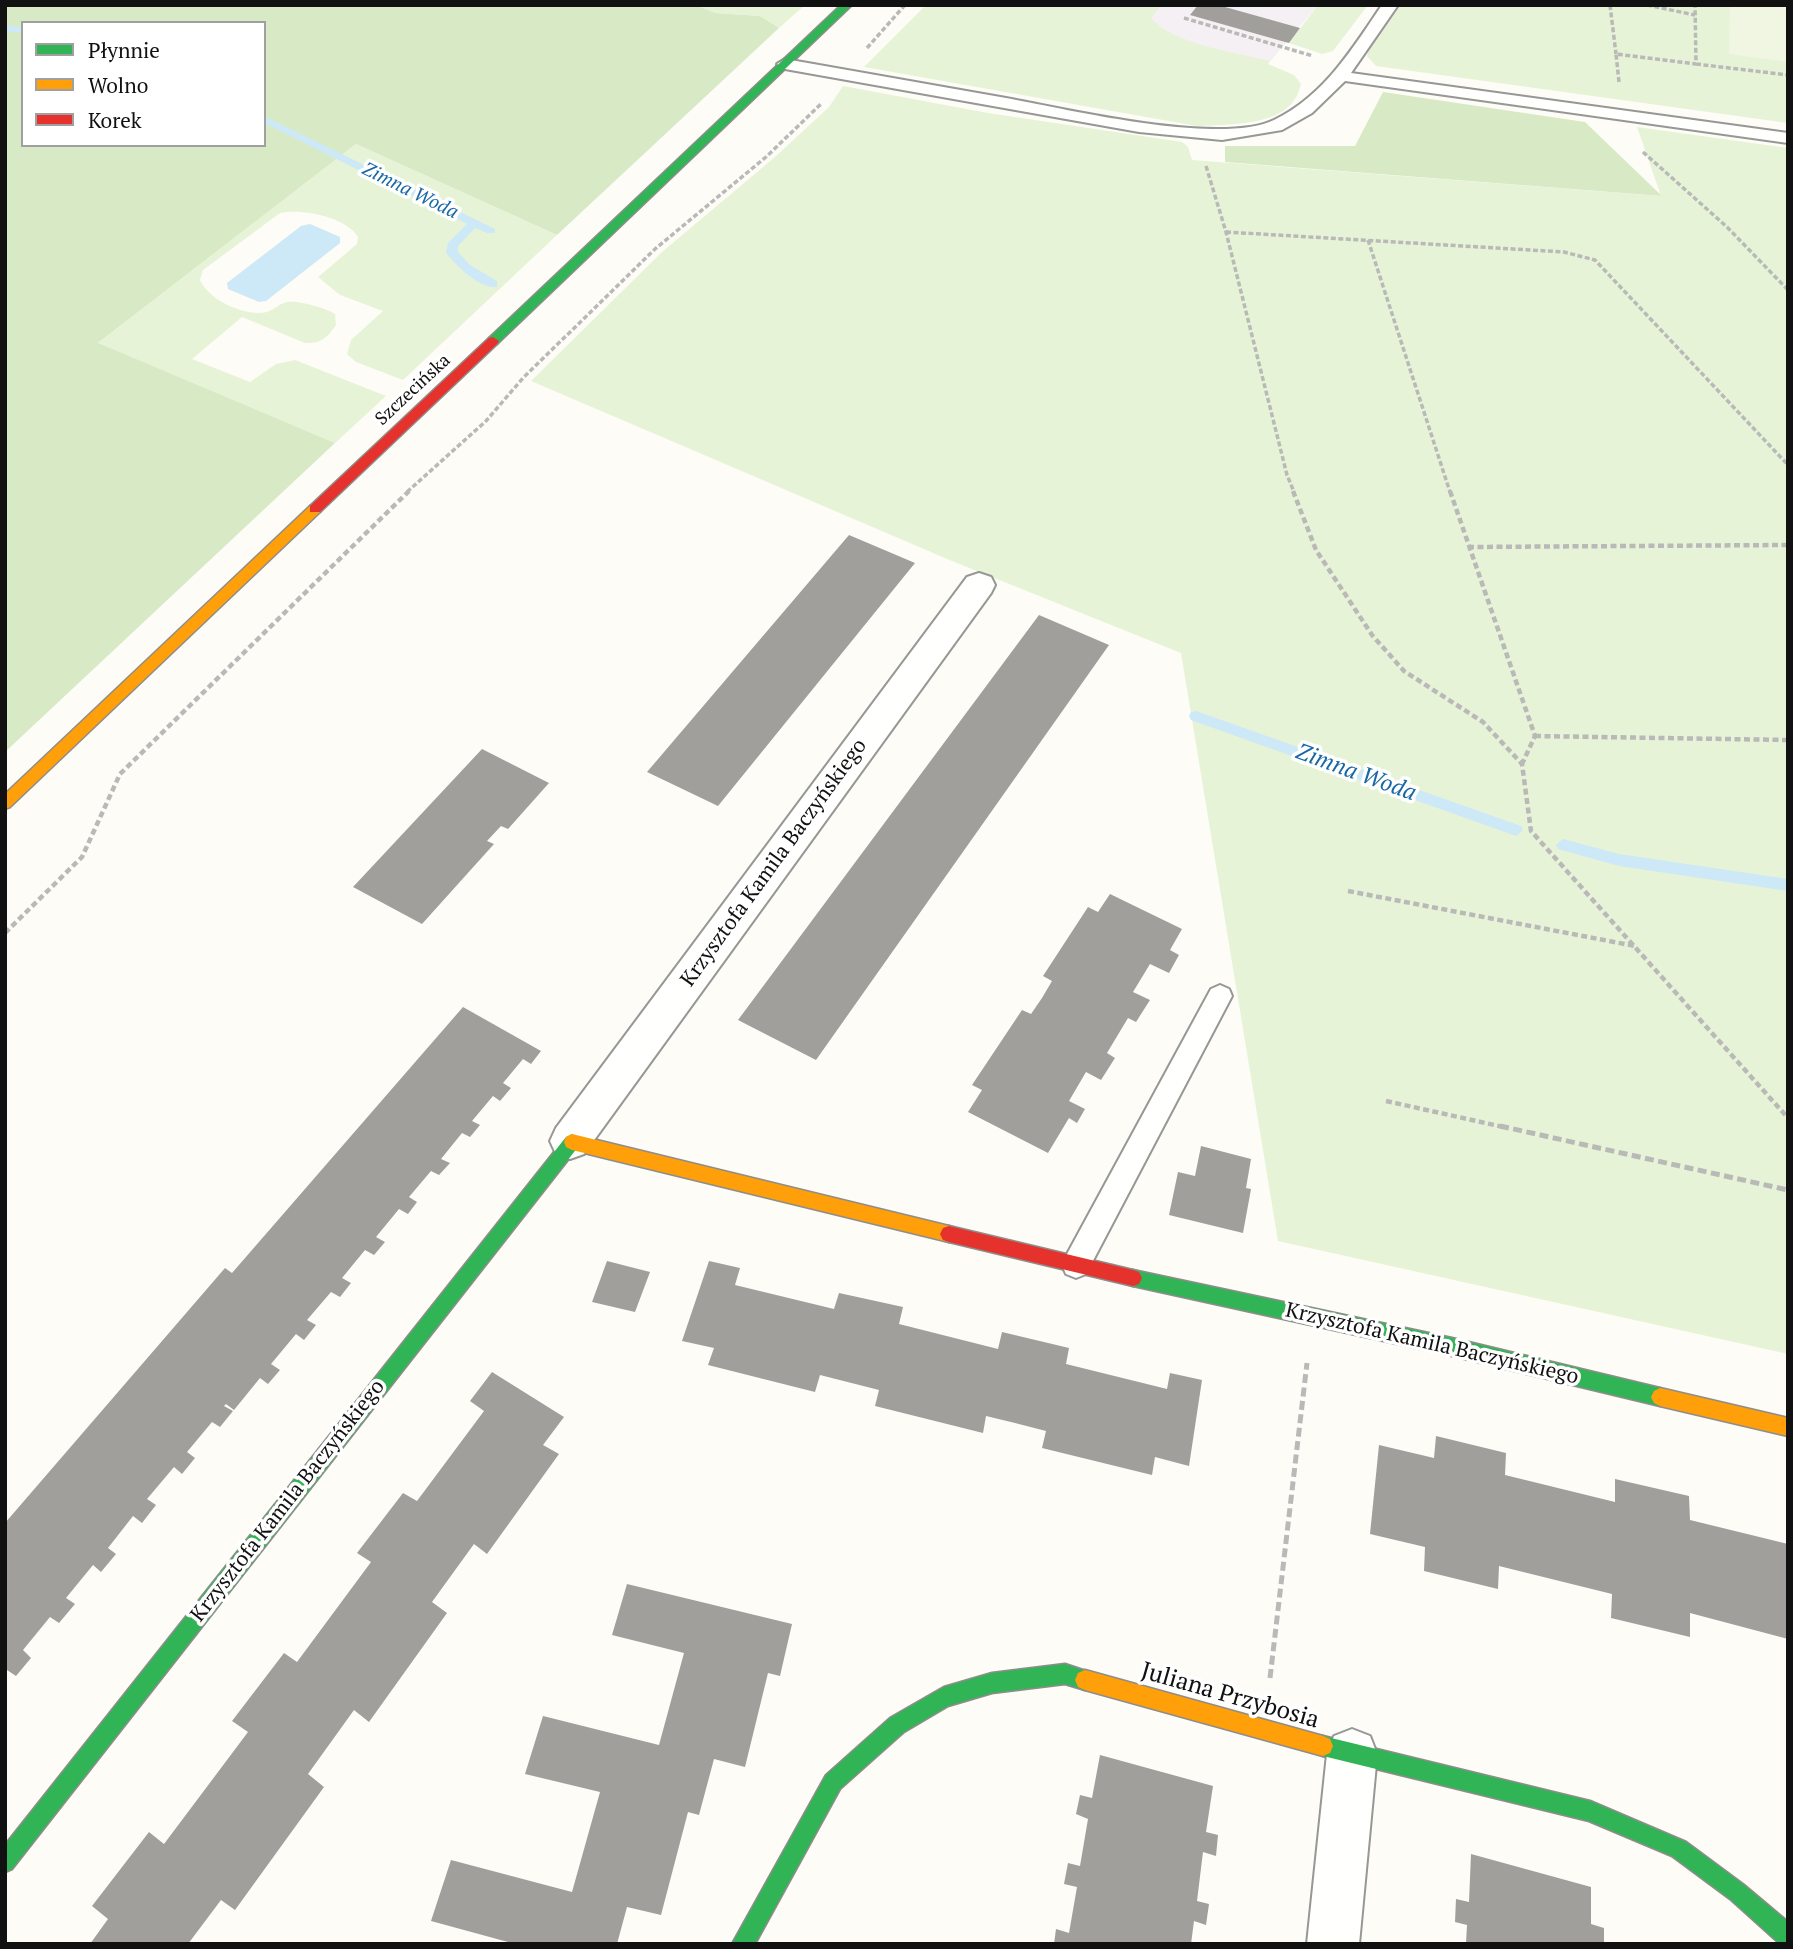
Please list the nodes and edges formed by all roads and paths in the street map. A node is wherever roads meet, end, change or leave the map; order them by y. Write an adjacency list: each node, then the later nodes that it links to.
1 (847, 5): 11 (street, Szczecińska)
2 (905, 5): 13 (path)
3 (1390, 5): 15 (lane)
4 (1609, 5): 10 (path)
5 (1647, 5): 7 (path)
6 (1695, 5): 7 (path)
7 (1695, 15): 12 (path)
8 (1184, 18): 9 (path)
9 (1279, 48)
10 (1616, 54): 12 (path); 16 (path)
11 (785, 64): 13 (lane); 29 (street, Szczecińska)
12 (1696, 64): 14 (path)
13 (844, 75): 17 (lane); 31 (path)
14 (1788, 75)
15 (1341, 76): 16 (lane); 17 (lane)
16 (1623, 115): 18 (lane); 21 (path)
17 (1199, 135): 19 (path)
18 (1788, 138)
19 (1226, 232): 20 (path); 28 (path)
20 (1368, 240): 22 (path); 24 (path)
21 (1788, 290)
22 (1788, 465)
23 (1788, 545): 24 (path)
24 (1468, 547): 26 (path)
25 (979, 585): 36 (street, Krzysztofa Kamila Baczyńskiego)
26 (1535, 736): 27 (path); 28 (path)
27 (1788, 740)
28 (1522, 764): 32 (path)
29 (5, 803)
30 (1348, 891): 32 (path)
31 (5, 933)
32 (1636, 946): 35 (path)
33 (1220, 996): 38 (lane)
34 (1386, 1101): 37 (path)
35 (1788, 1118)
36 (570, 1141): 38 (street, Krzysztofa Kamila Baczyńskiego); 43 (street, Krzysztofa Kamila Baczyńskiego)
37 (1788, 1190)
38 (1076, 1265): 39 (street, Krzysztofa Kamila Baczyńskiego)
39 (1313, 1317): 40 (street, Krzysztofa Kamila Baczyńskiego); 41 (path)
40 (1788, 1427)
41 (1264, 1729): 42 (street, Juliana Przybosia); 45 (street, Juliana Przybosia)
42 (1352, 1754): 44 (street, Juliana Przybosia); 46 (street)
43 (5, 1862)
44 (1788, 1936)
45 (743, 1944)
46 (1333, 1944)

